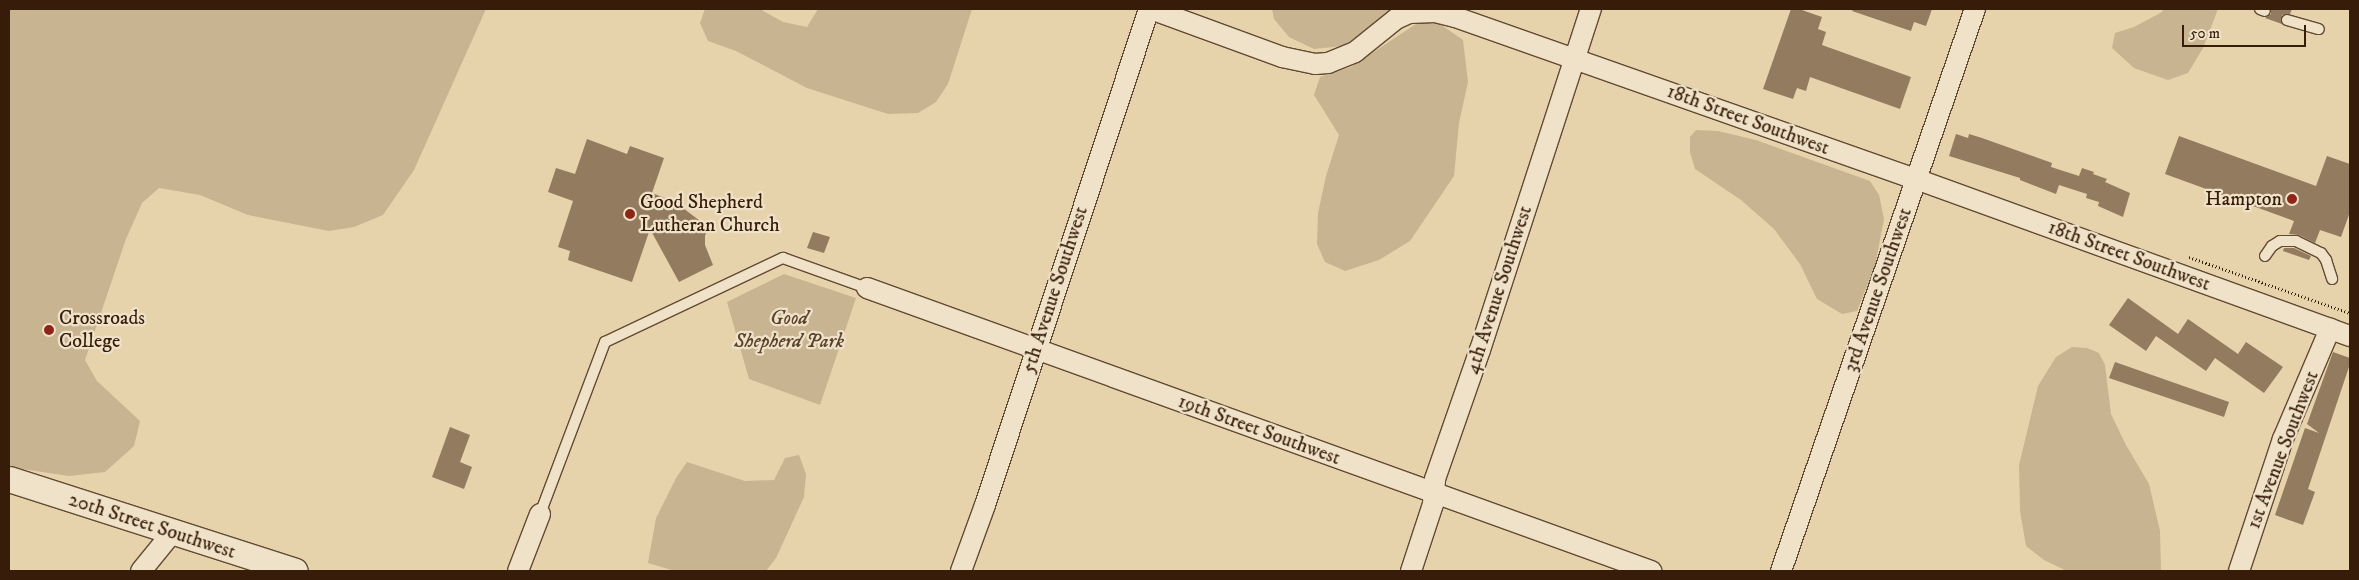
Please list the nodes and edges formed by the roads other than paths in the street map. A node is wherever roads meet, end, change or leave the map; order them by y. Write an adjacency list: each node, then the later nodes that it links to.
1 (1150, 9): 6 (street, 18th Street Southwest); 13 (street, 5th Avenue Southwest)
2 (1591, 9): 6 (street, 4th Avenue Southwest)
3 (1975, 9): 7 (street, 3rd Avenue Southwest)
4 (2287, 20): 5 (lane)
5 (2319, 29)
6 (1574, 58): 7 (street, 18th Street Southwest); 15 (street, 4th Avenue Southwest)
7 (1916, 179): 11 (street, 18th Street Southwest); 24 (street, 3rd Avenue Southwest)
8 (2265, 256): 9 (lane)
9 (2332, 279)
10 (867, 288): 13 (street, 19th Street Southwest); 16 (lane)
11 (2330, 329): 12 (street, 18th Street Southwest); 25 (street, 1st Avenue Southwest)
12 (2350, 336)
13 (1036, 348): 15 (street, 19th Street Southwest); 21 (street, 5th Avenue Southwest)
14 (9, 479): 17 (street, 20th Street Southwest)
15 (1435, 494): 22 (street, 4th Avenue Southwest); 23 (street, 19th Street Southwest)
16 (540, 514): 20 (street)
17 (172, 533): 18 (street); 19 (street, 20th Street Southwest)
18 (141, 571)
19 (295, 571)
20 (518, 571)
21 (961, 571)
22 (1411, 571)
23 (1651, 571)
24 (1781, 571)
25 (2238, 571)

